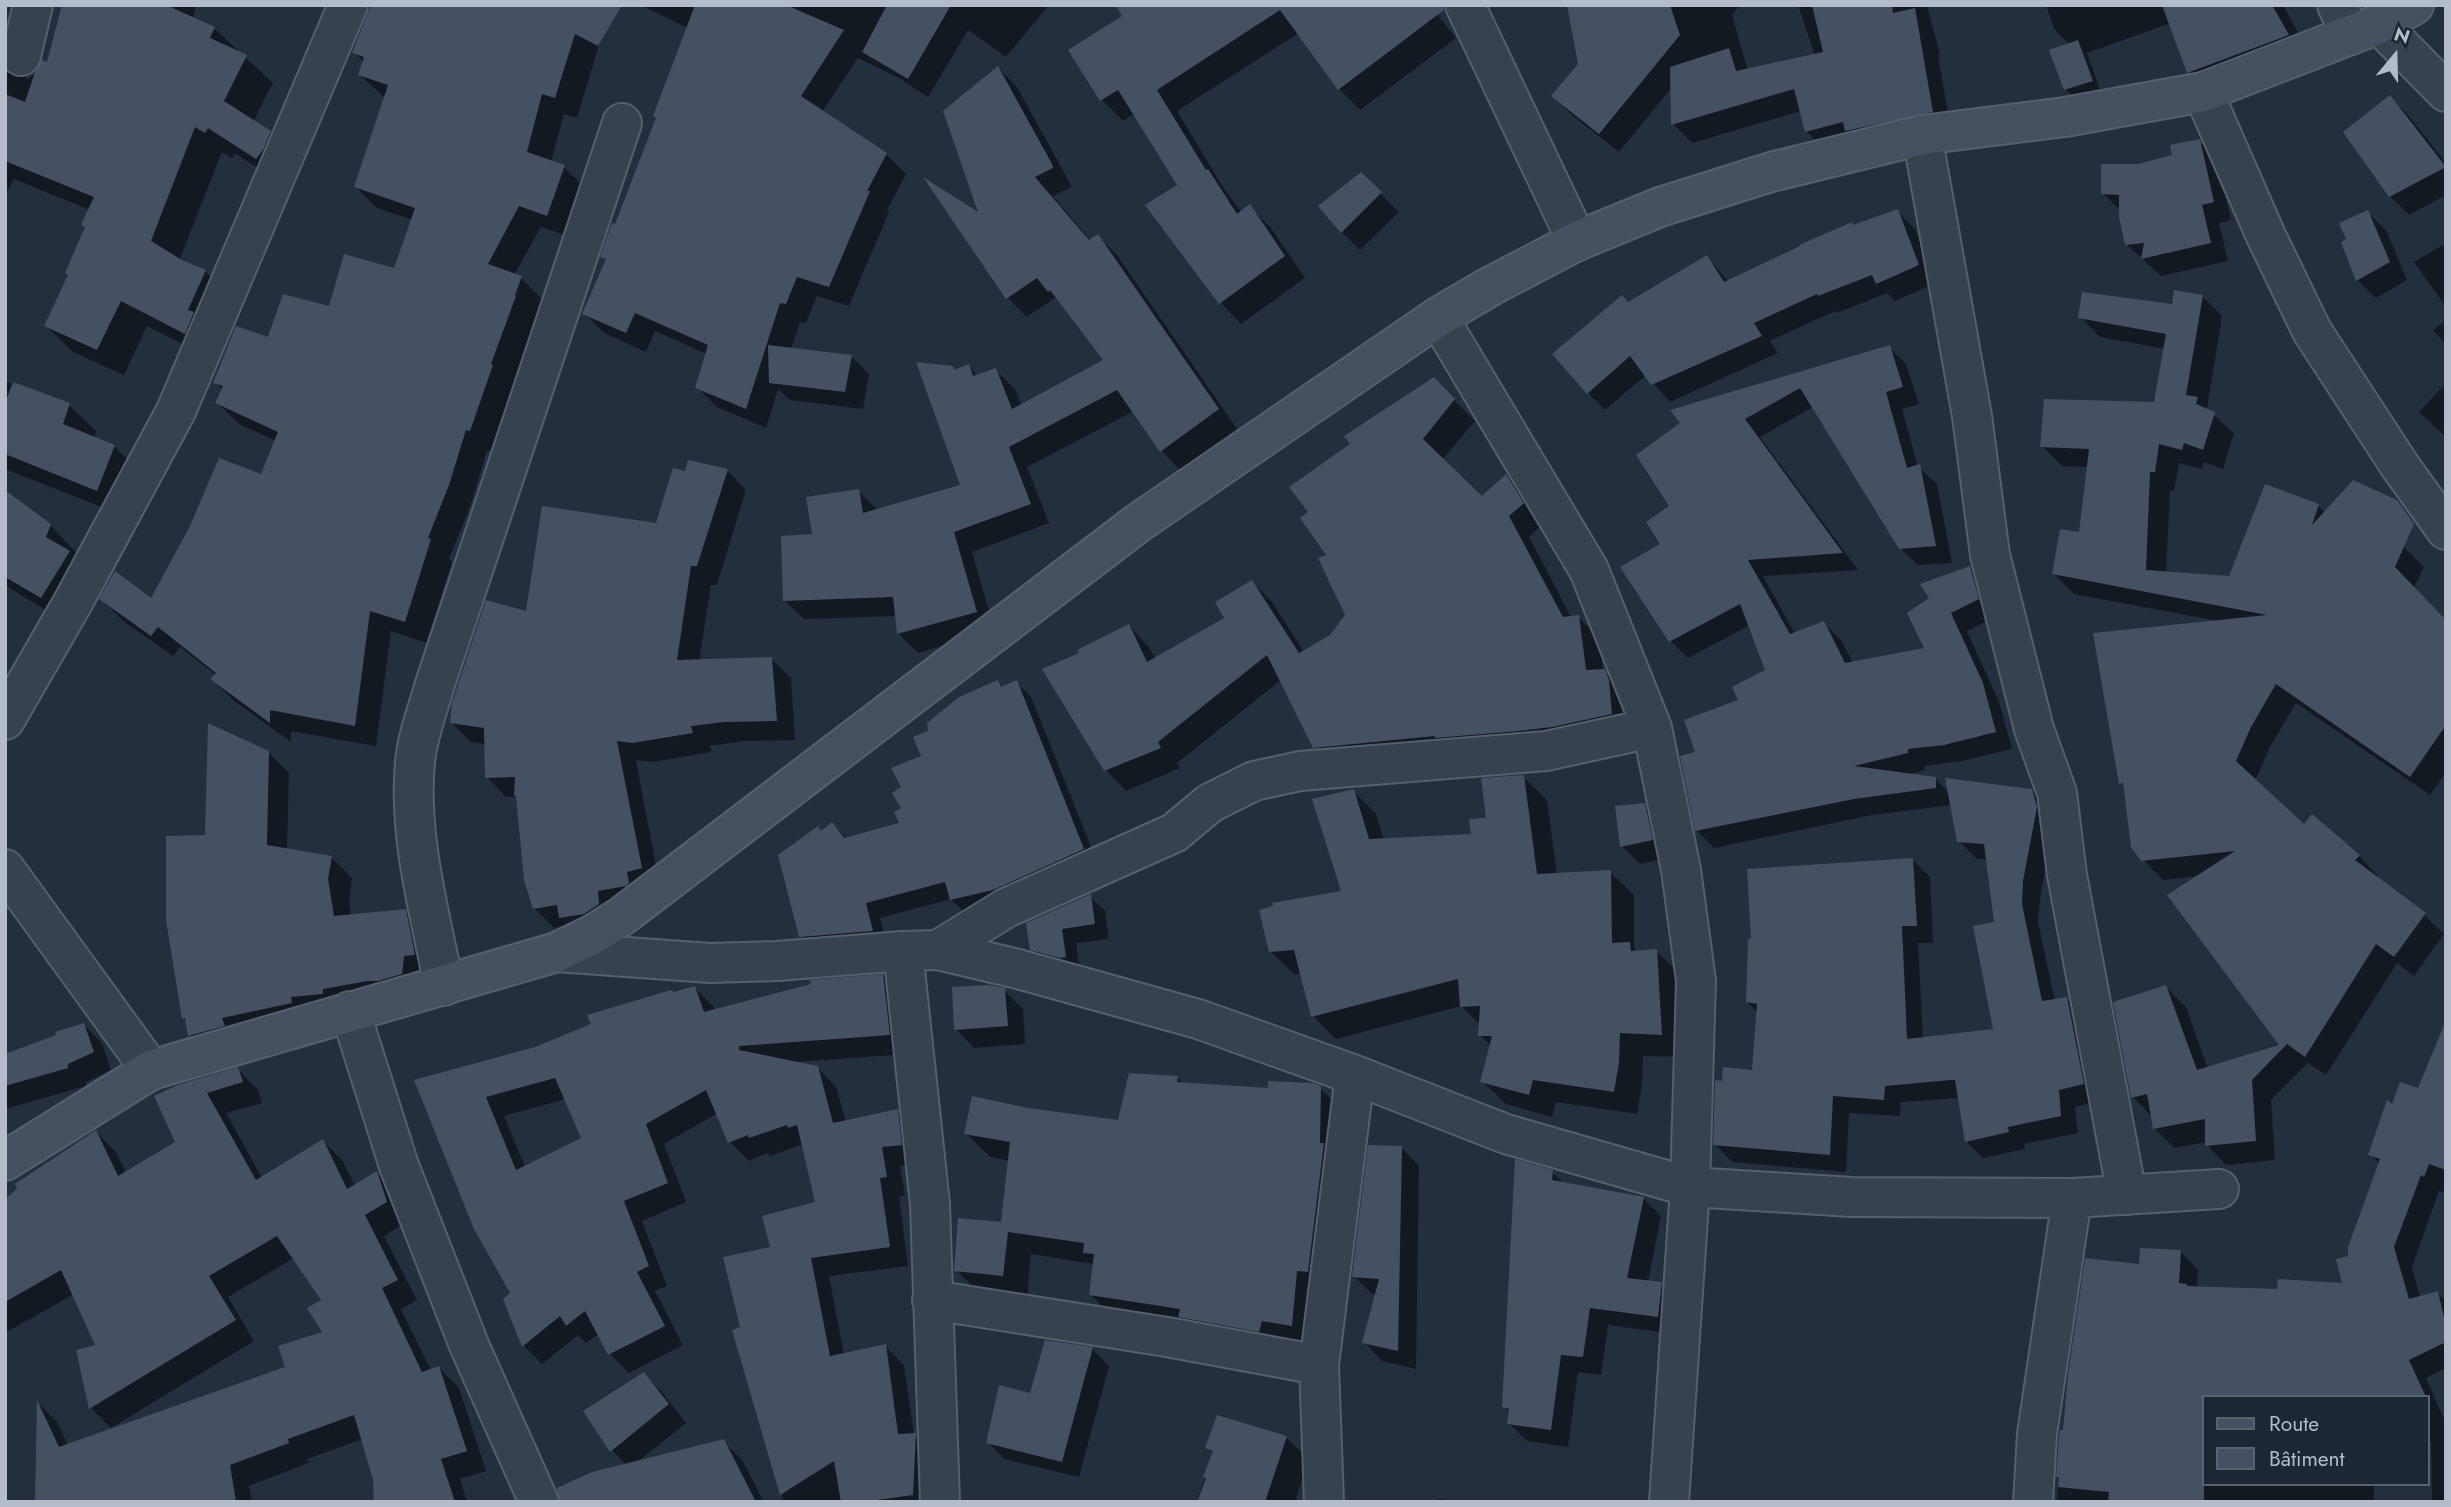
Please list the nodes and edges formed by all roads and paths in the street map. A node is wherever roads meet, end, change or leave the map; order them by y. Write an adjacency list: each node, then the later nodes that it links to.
1 (33, 5): 6 (street)
2 (348, 5): 14 (street)
3 (1465, 5): 11 (street)
4 (2414, 5): 5 (main road)
5 (2355, 21): 7 (main road); 8 (street)
6 (21, 56)
7 (2203, 92): 10 (main road); 13 (street)
8 (2446, 92)
9 (622, 123): 19 (street)
10 (1922, 135): 11 (main road); 26 (street)
11 (1577, 241): 12 (main road)
12 (1438, 317): 15 (street); 18 (main road)
13 (2446, 530)
14 (5, 720)
15 (1652, 728): 17 (street); 24 (street)
16 (5, 869): 21 (street)
17 (921, 950): 18 (street); 22 (street); 28 (street)
18 (557, 952): 19 (main road)
19 (444, 986): 20 (main road)
20 (350, 1012): 21 (main road); 30 (street)
21 (151, 1070): 23 (main road)
22 (1355, 1075): 24 (street); 29 (street)
23 (5, 1161)
24 (1690, 1187): 27 (street); 33 (street)
25 (2219, 1189): 26 (street)
26 (2127, 1195): 27 (street)
27 (2072, 1198): 34 (street)
28 (932, 1300): 29 (street); 31 (street)
29 (1319, 1365): 32 (street)
30 (539, 1502)
31 (940, 1502)
32 (1324, 1502)
33 (1669, 1502)
34 (2033, 1502)

